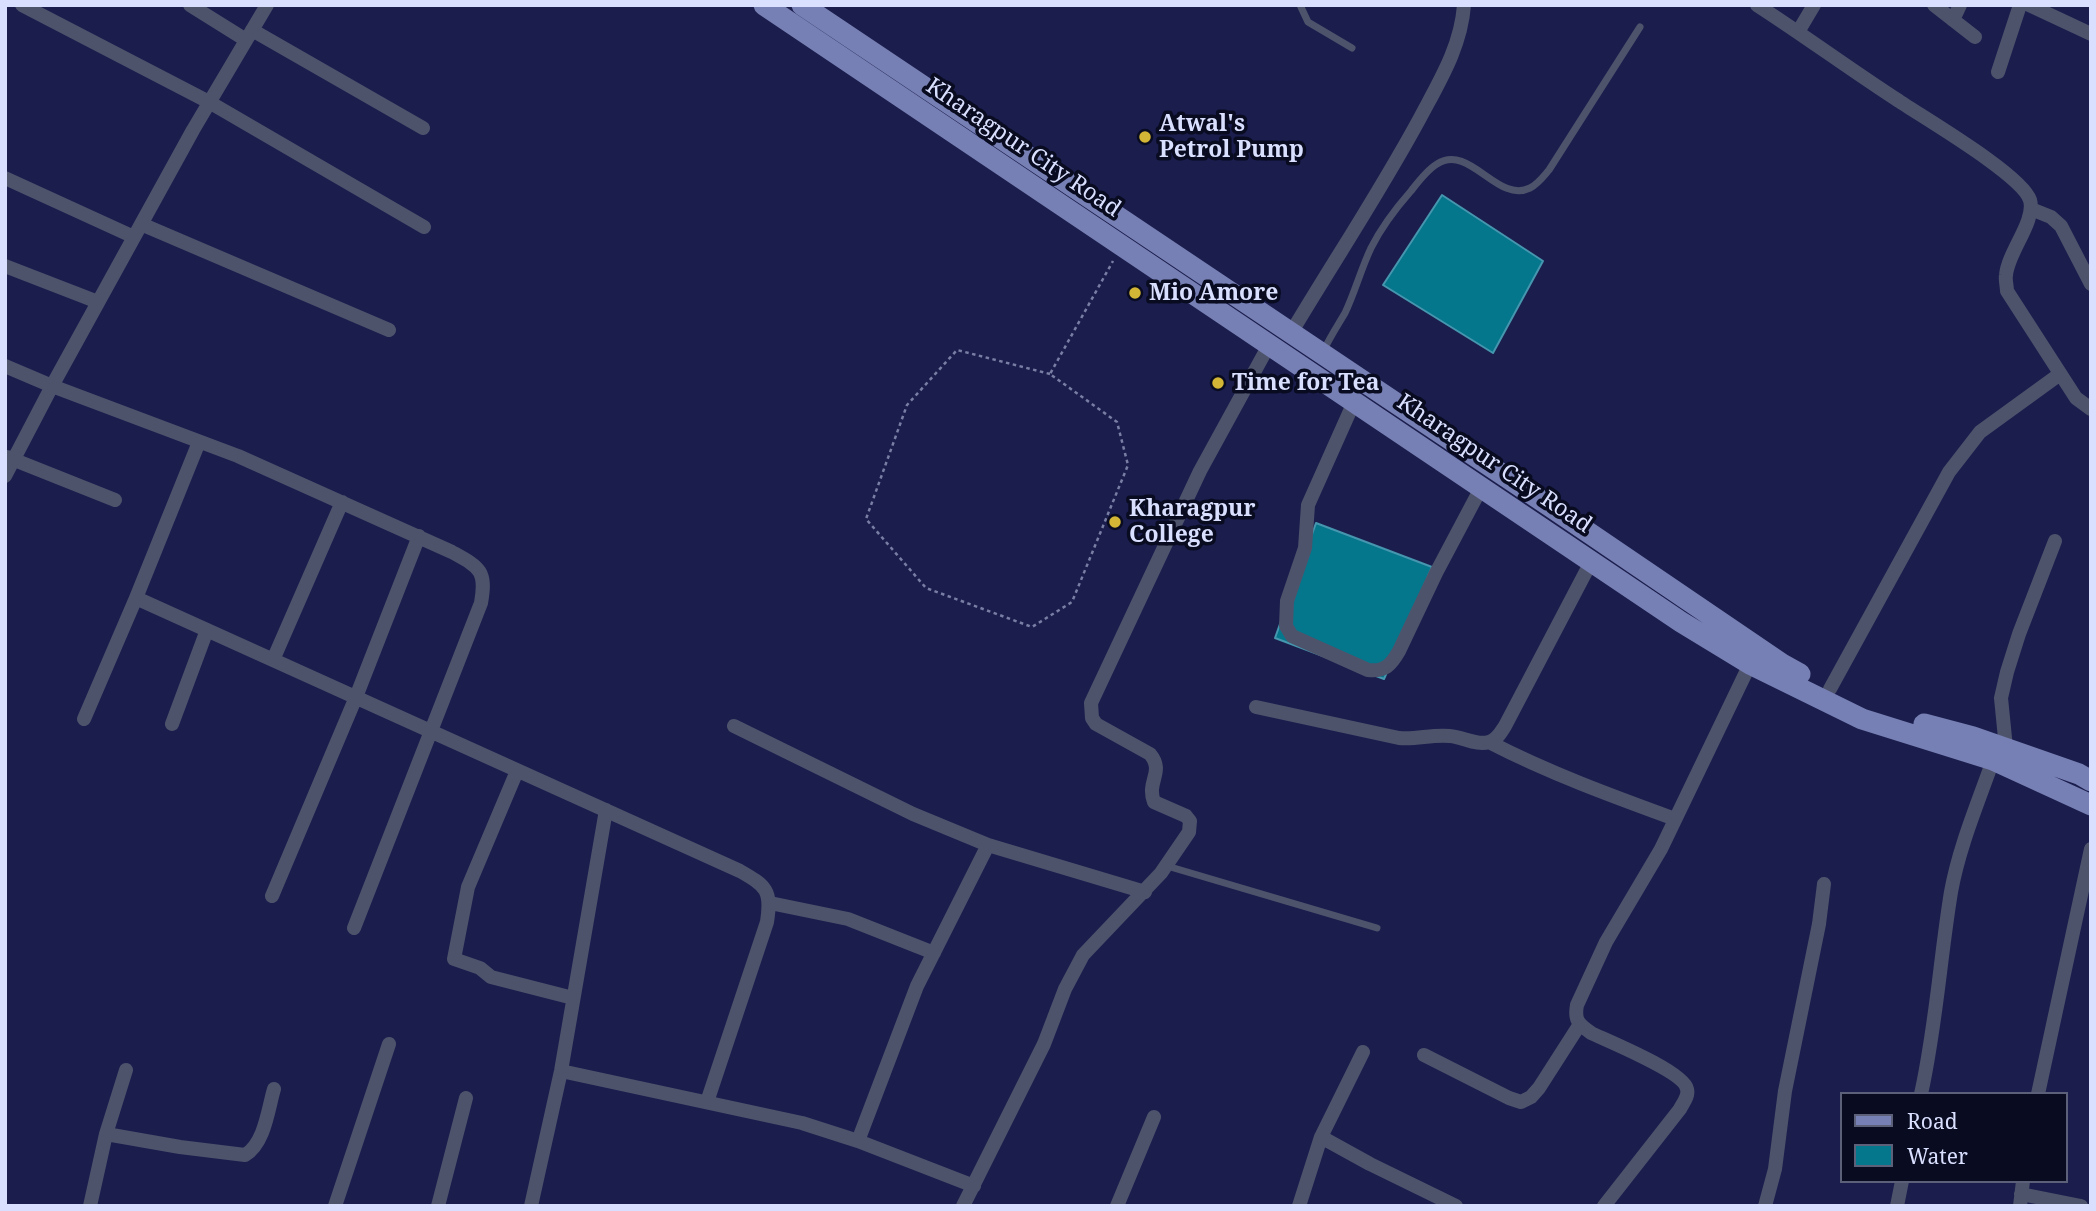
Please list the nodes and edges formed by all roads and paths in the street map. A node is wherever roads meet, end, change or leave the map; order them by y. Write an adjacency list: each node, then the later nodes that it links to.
1 (22, 5): 22 (street)
2 (190, 5): 18 (street)
3 (267, 5): 18 (street)
4 (764, 5): 28 (main road, Kharagpur City Road)
5 (802, 5): 33 (main road)
6 (1300, 5): 20 (lane)
7 (1464, 5): 33 (street)
8 (1757, 5): 16 (street)
9 (1814, 5): 16 (street)
10 (1934, 5): 14 (street)
11 (1960, 5): 14 (street)
12 (2020, 5): 21 (street)
13 (2029, 5): 17 (street)
14 (1953, 20): 19 (street)
15 (1640, 27): 35 (lane)
16 (1798, 32): 25 (street)
17 (2091, 34)
18 (249, 35): 22 (street); 23 (street)
19 (1975, 37)
20 (1352, 48)
21 (1998, 72)
22 (209, 102): 26 (street); 27 (street)
23 (423, 128)
24 (5, 178): 27 (street)
25 (2031, 209): 30 (street); 38 (street)
26 (424, 226)
27 (137, 231): 31 (street); 32 (street)
28 (1122, 246): 34 (main road, Kharagpur City Road); 37 (path)
29 (5, 266): 31 (street)
30 (2091, 284)
31 (98, 302): 39 (street)
32 (389, 330)
33 (1291, 333): 35 (main road)
34 (1269, 345): 40 (main road, Kharagpur City Road); 71 (street)
35 (1322, 354): 55 (main road)
36 (5, 366): 39 (street)
37 (1050, 374): 37 (path)
38 (2060, 374): 41 (street); 55 (street)
39 (52, 386): 42 (street); 43 (street)
40 (1353, 402): 45 (main road, Kharagpur City Road); 45 (street)
41 (2091, 410)
42 (199, 442): 47 (street); 51 (street)
43 (9, 459): 44 (street); 46 (street)
44 (5, 476)
45 (1481, 488): 50 (main road, Kharagpur City Road)
46 (115, 500)
47 (342, 502): 48 (street); 53 (street)
48 (419, 536): 56 (street); 61 (street)
49 (2055, 541): 63 (street)
50 (1591, 562): 54 (main road, Kharagpur City Road); 62 (street)
51 (136, 598): 52 (street); 58 (street)
52 (207, 630): 53 (street); 59 (street)
53 (273, 660): 56 (street)
54 (1750, 664): 63 (main road, Kharagpur City Road); 68 (street)
55 (1830, 689): 63 (main road)
56 (356, 697): 61 (street); 74 (street)
57 (1256, 707): 62 (street)
58 (84, 719)
59 (172, 724)
60 (734, 726): 69 (street)
61 (430, 731): 64 (street); 76 (street)
62 (1489, 742): 68 (street)
63 (2000, 754): 65 (main road); 66 (main road, Kharagpur City Road); 87 (street)
64 (517, 771): 67 (street); 79 (street)
65 (2091, 781)
66 (2091, 805)
67 (606, 810): 75 (street); 79 (street)
68 (1675, 820): 80 (street)
69 (988, 845): 73 (street); 78 (street)
70 (2091, 849): 88 (street)
71 (1166, 866): 73 (street); 77 (lane)
72 (1824, 884): 107 (street)
73 (1145, 892): 96 (street)
74 (272, 896)
75 (770, 903): 78 (street); 90 (street)
76 (354, 928)
77 (1377, 929)
78 (934, 953): 94 (street)
79 (573, 998): 85 (street)
80 (1580, 1024): 83 (street); 106 (street)
81 (389, 1044): 99 (street)
82 (1363, 1052): 93 (street)
83 (1424, 1055)
84 (126, 1070): 92 (street)
85 (561, 1071): 90 (street); 101 (street)
86 (274, 1089): 92 (street)
87 (1922, 1092)
88 (2038, 1092)
89 (466, 1098): 100 (street)
90 (707, 1102): 94 (street)
91 (1154, 1117): 103 (street)
92 (106, 1134): 98 (street)
93 (1321, 1137): 104 (street); 105 (street)
94 (858, 1141): 96 (street)
95 (1902, 1183): 108 (street)
96 (974, 1186): 102 (street)
97 (2021, 1194): 109 (street)
98 (90, 1206)
99 (335, 1206)
100 (438, 1206)
101 (531, 1206)
102 (964, 1206)
103 (1117, 1206)
104 (1299, 1206)
105 (1456, 1206)
106 (1604, 1206)
107 (1765, 1206)
108 (1897, 1206)
109 (2081, 1206)

